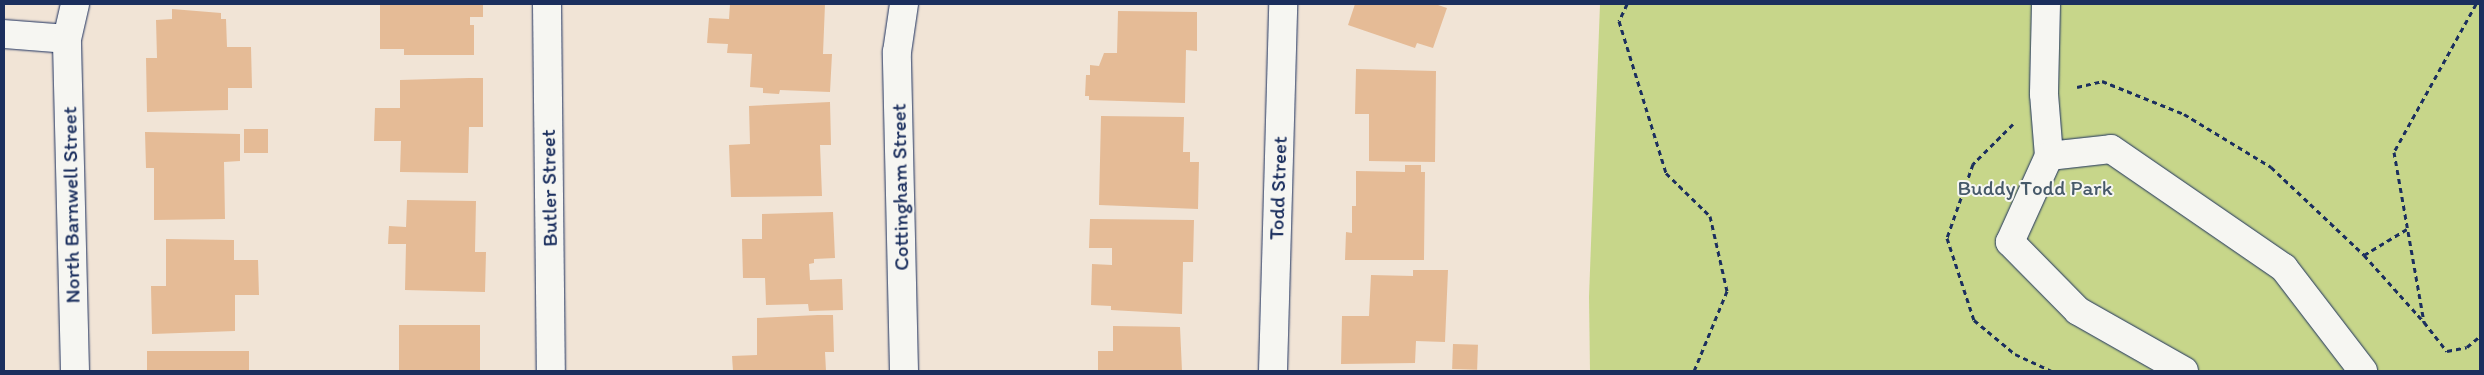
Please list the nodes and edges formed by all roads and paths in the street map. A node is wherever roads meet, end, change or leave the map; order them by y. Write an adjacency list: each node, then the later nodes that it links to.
1 (75, 4): 9 (street, North Barnwell Street)
2 (548, 4): 15 (street, Butler Street)
3 (904, 4): 16 (street, Cottingham Street)
4 (1283, 4): 17 (street, Todd Street)
5 (1627, 4): 18 (path)
6 (2046, 4): 10 (street)
7 (2476, 4): 11 (path)
8 (4, 34): 9 (street)
9 (67, 38): 14 (street, North Barnwell Street)
10 (2049, 156): 19 (street); 20 (street)
11 (2407, 229): 12 (path); 13 (path)
12 (2364, 255)
13 (2480, 336)
14 (75, 371)
15 (551, 371)
16 (904, 371)
17 (1273, 371)
18 (1694, 371)
19 (2184, 371)
20 (2363, 371)

